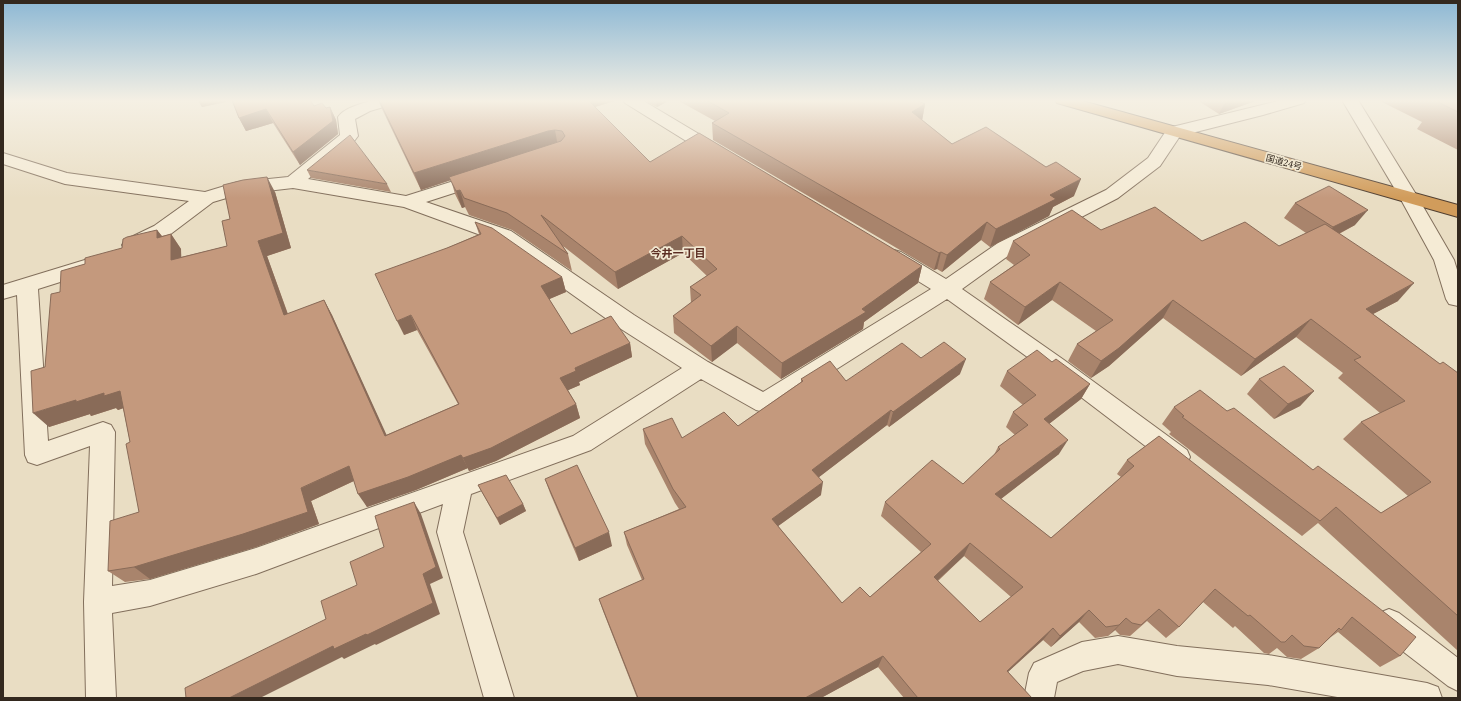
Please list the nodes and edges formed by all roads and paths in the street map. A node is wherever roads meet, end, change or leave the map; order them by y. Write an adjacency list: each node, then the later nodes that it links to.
1 (1174, 132): 16 (street)
2 (348, 133): 9 (street)
3 (685, 133): 7 (street)
4 (1177, 133): 10 (highway, 国道24号)
5 (1370, 133): 10 (street)
6 (3, 158): 11 (street)
7 (730, 160)
8 (497, 173): 12 (street)
9 (293, 182): 11 (street); 12 (street)
10 (1408, 196): 13 (highway, 国道24号); 18 (street)
11 (206, 198): 15 (street)
12 (407, 202): 19 (street)
13 (1458, 211)
14 (879, 249): 16 (street)
15 (27, 286): 17 (street); 22 (street)
16 (947, 289): 19 (street); 20 (street)
17 (3, 292)
18 (1456, 299)
19 (700, 368): 21 (street)
20 (1198, 473)
21 (460, 487): 22 (street); 26 (street)
22 (98, 602): 25 (street)
23 (1371, 609): 24 (street)
24 (1458, 676)
25 (101, 698)
26 (499, 698)
27 (1040, 698): 28 (street)
28 (1427, 698)

